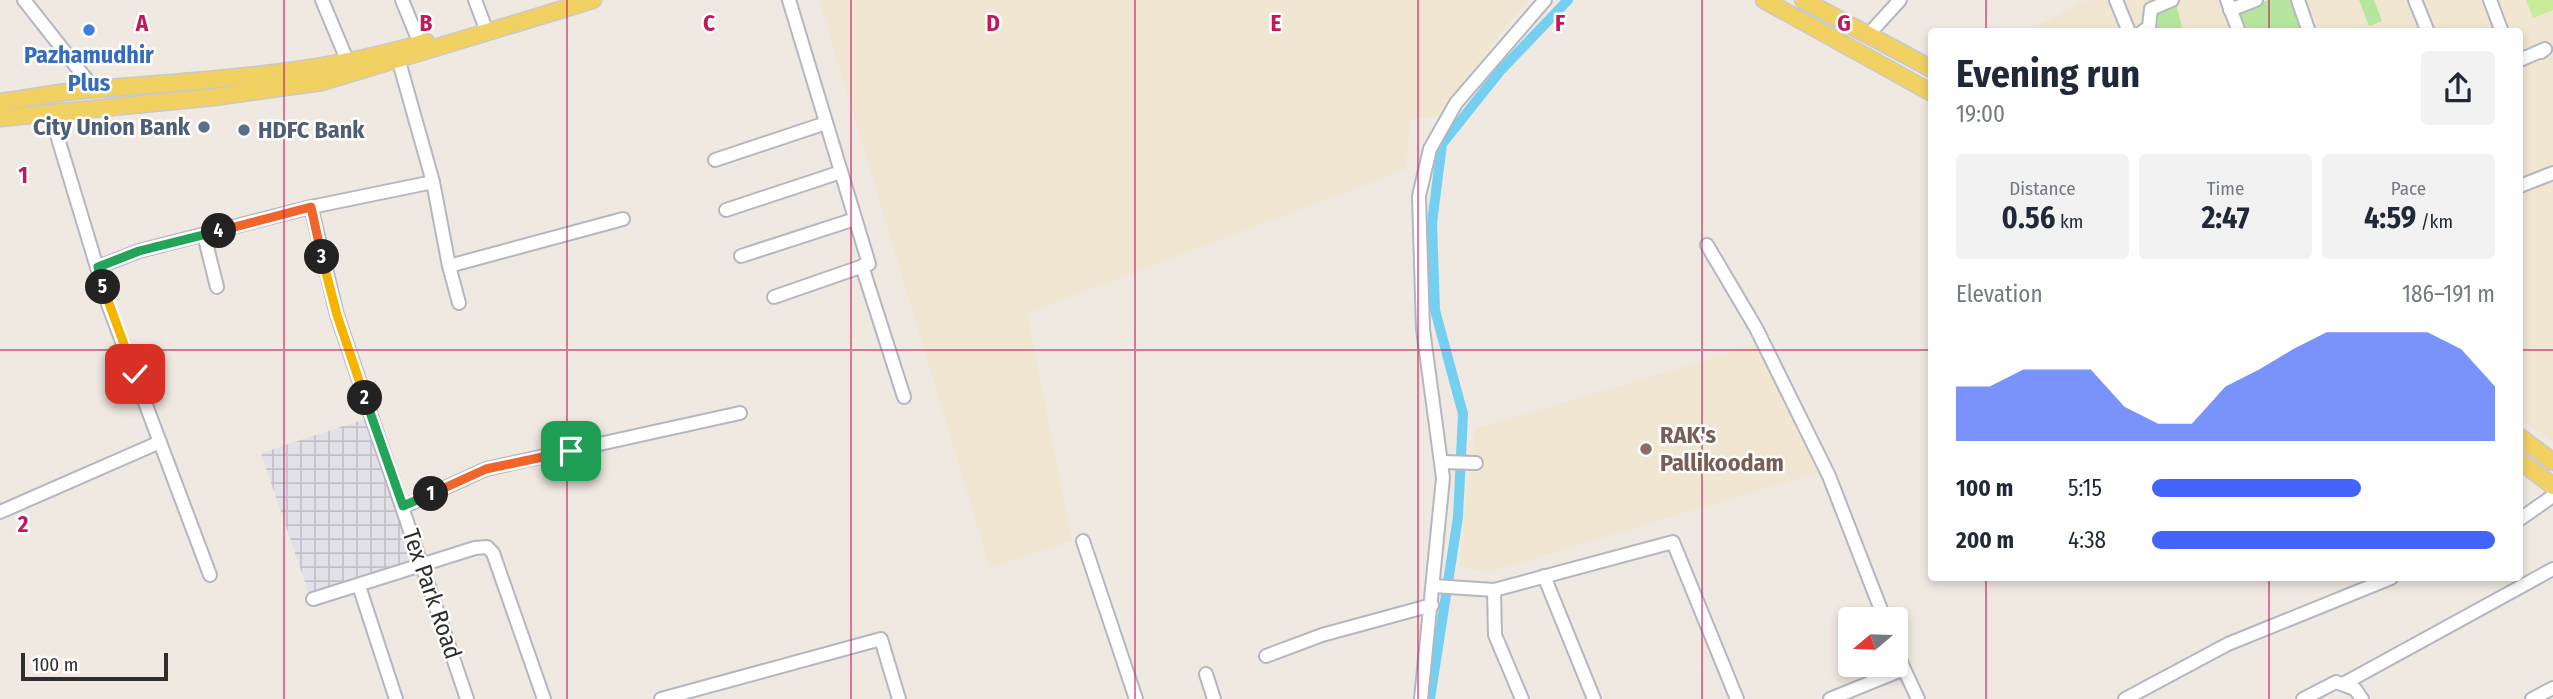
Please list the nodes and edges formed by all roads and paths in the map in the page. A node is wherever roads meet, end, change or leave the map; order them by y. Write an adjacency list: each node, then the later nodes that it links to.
1 (24, 0): 33 (street)
2 (322, 0): 31 (street)
3 (402, 0): 27 (street)
4 (475, 0): 19 (street)
5 (558, 0): 19 (main road)
6 (593, 0): 29 (main road)
7 (789, 0): 38 (street)
8 (1545, 0): 62 (street)
9 (1764, 0): 34 (main road)
10 (1803, 0): 26 (main road)
11 (1900, 0): 26 (street)
12 (2116, 0): 20 (street)
13 (2172, 0): 21 (street)
14 (2256, 0): 18 (street)
15 (2298, 0): 23 (street)
16 (2415, 0): 24 (street)
17 (2490, 0): 25 (street)
18 (2228, 5): 22 (street)
19 (484, 24): 27 (main road)
20 (2127, 28)
21 (2148, 28)
22 (2237, 28)
23 (2308, 28)
24 (2426, 28)
25 (2500, 28)
26 (1868, 35): 32 (main road)
27 (420, 44): 29 (main road)
28 (2541, 52): 30 (street)
29 (397, 55): 31 (main road); 36 (main road); 42 (street)
30 (2523, 59)
31 (347, 60): 33 (main road)
32 (1928, 67)
33 (94, 89): 35 (main road)
34 (1928, 91)
35 (0, 102)
36 (50, 112): 37 (main road); 53 (street)
37 (0, 118)
38 (826, 123): 39 (street); 40 (street)
39 (715, 160)
40 (841, 173): 45 (street); 47 (street)
41 (2553, 173): 43 (street)
42 (433, 182): 44 (street); 51 (street)
43 (2523, 185)
44 (311, 207): 48 (street); 67 (street, Tex Park Road)
45 (726, 210)
46 (623, 219): 51 (street)
47 (855, 219): 50 (street); 52 (street)
48 (204, 235): 53 (street); 54 (street)
49 (1707, 245): 81 (street)
50 (741, 256)
51 (449, 266): 56 (street)
52 (862, 266): 55 (street); 57 (street)
53 (98, 267): 60 (street)
54 (217, 287)
55 (774, 297)
56 (459, 303)
57 (904, 397)
58 (740, 413): 67 (street)
59 (2523, 439): 61 (main road)
60 (160, 442): 68 (street); 73 (street)
61 (2553, 461)
62 (1448, 462): 63 (street); 77 (street)
63 (1473, 463)
64 (2523, 463): 65 (main road)
65 (2553, 486)
66 (2553, 496): 69 (street)
67 (403, 506): 71 (street, Tex Park Road)
68 (0, 512)
69 (2523, 517)
70 (1083, 541): 93 (street)
71 (422, 566): 76 (street); 89 (street, Tex Park Road); 90 (street)
72 (2553, 569): 86 (street)
73 (210, 575)
74 (1544, 576): 78 (street); 97 (street); 98 (street)
75 (2384, 581): 101 (street)
76 (359, 586): 79 (street); 88 (street)
77 (1436, 586): 78 (street); 80 (street)
78 (1494, 590): 96 (street)
79 (313, 600)
80 (1432, 605): 82 (street); 95 (street)
81 (1880, 607)
82 (1266, 656)
83 (1206, 674): 94 (street)
84 (1884, 677): 99 (street)
85 (1908, 677): 100 (street)
86 (2343, 684): 102 (street); 103 (street)
87 (2553, 688): 104 (street)
88 (396, 699)
89 (467, 699)
90 (544, 699)
91 (662, 699): 92 (street)
92 (899, 699)
93 (1136, 699)
94 (1214, 699)
95 (1422, 699)
96 (1522, 699)
97 (1594, 699)
98 (1737, 699)
99 (1830, 699)
100 (1918, 699)
101 (2125, 699)
102 (2303, 699)
103 (2362, 699)
104 (2532, 699)

